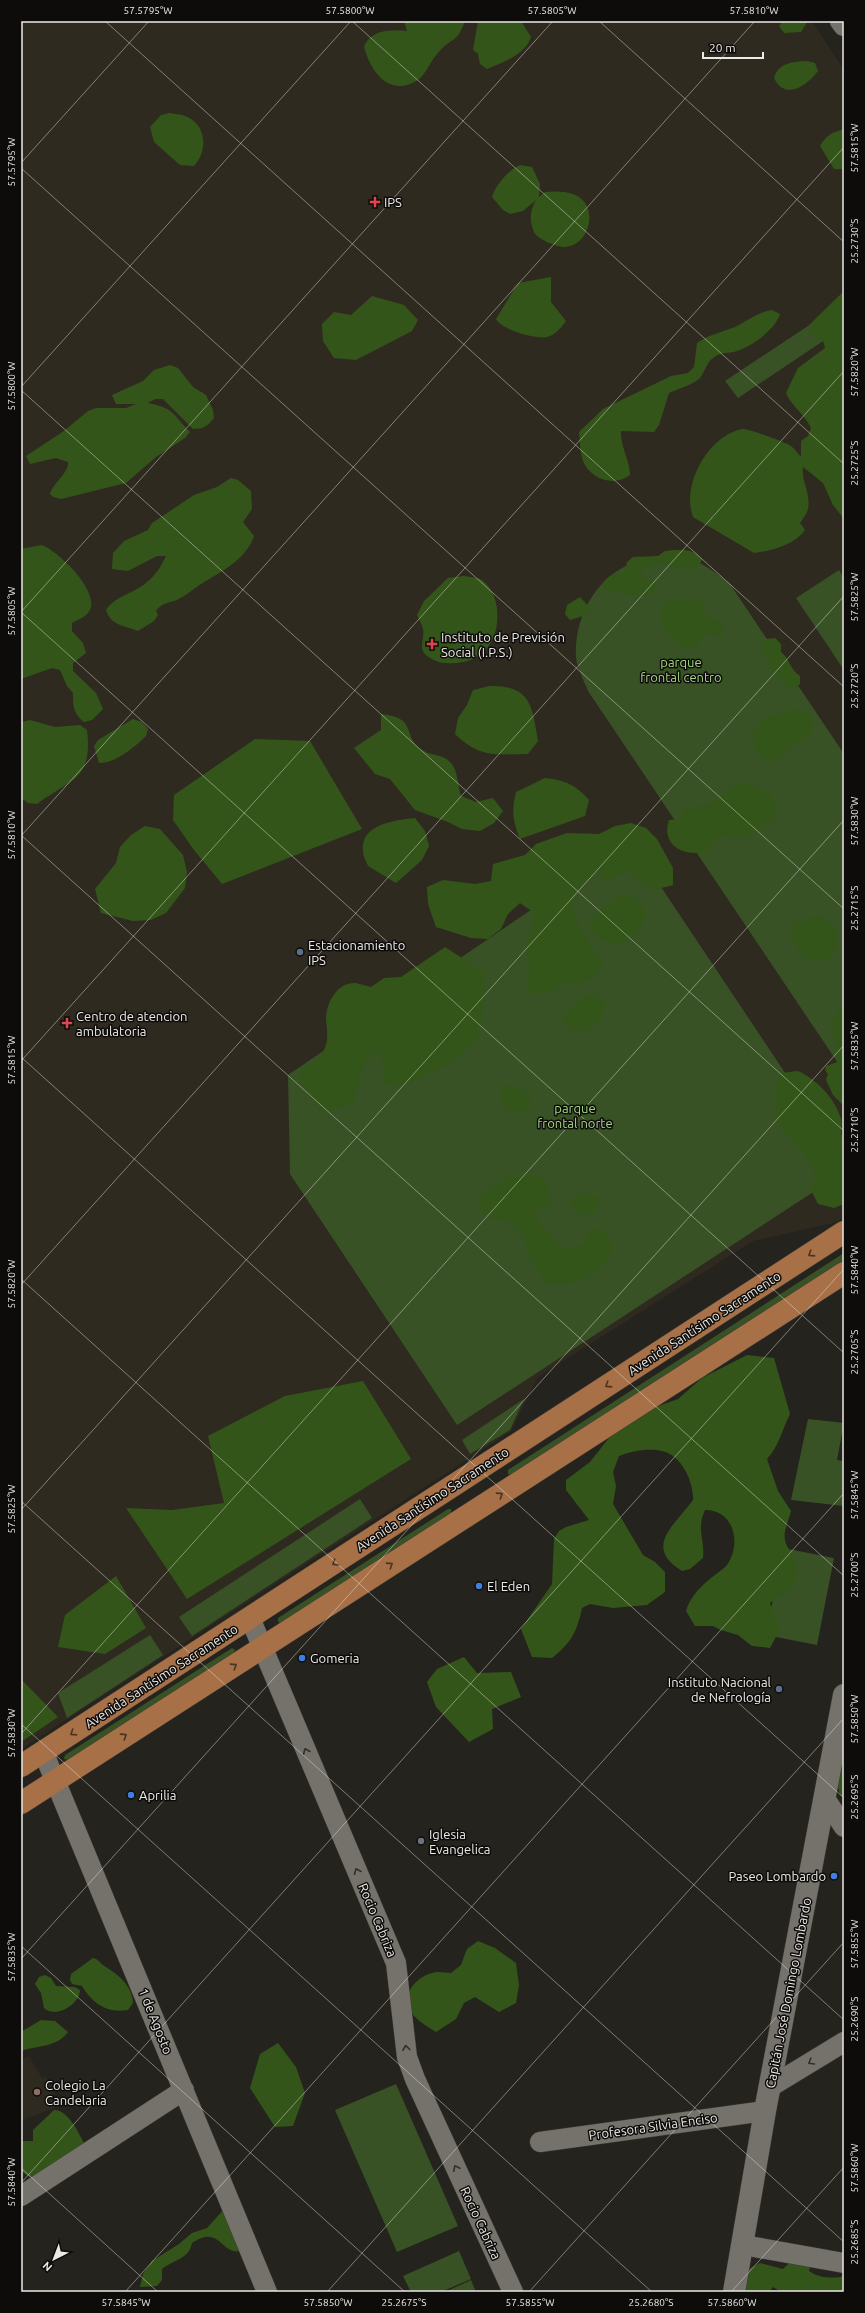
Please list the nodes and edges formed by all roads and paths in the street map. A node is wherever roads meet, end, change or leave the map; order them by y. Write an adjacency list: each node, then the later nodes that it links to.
1 (841, 21): 2 (street)
2 (844, 25)
3 (844, 1232): 5 (main road, Avenida Santísimo Sacramento, one-way to 5)
4 (844, 1273): 6 (main road, one-way to 4)
5 (250, 1618): 6 (street, Rocio Cabriza); 8 (main road, Avenida Santísimo Sacramento, one-way to 8)
6 (263, 1647): 10 (main road, one-way to 6); 23 (street, Rocio Cabriza, one-way to 6)
7 (844, 1695): 11 (street, Capitán José Domingo Lombardo)
8 (45, 1751): 9 (main road, Avenida Santísimo Sacramento); 10 (street, 1 de Agosto)
9 (21, 1766)
10 (56, 1780): 12 (main road); 16 (street, 1 de Agosto)
11 (826, 1800): 13 (street); 15 (street, Capitán José Domingo Lombardo)
12 (21, 1803)
13 (844, 1827)
14 (844, 2042): 15 (street, one-way to 15)
15 (770, 2087): 17 (street, Capitán José Domingo Lombardo)
16 (184, 2090): 19 (street); 22 (street, 1 de Agosto)
17 (765, 2111): 18 (street, Profesora Silvia Enciso); 20 (street, Capitán José Domingo Lombardo)
18 (540, 2142)
19 (21, 2196)
20 (743, 2245): 21 (street); 24 (street, Capitán José Domingo Lombardo)
21 (844, 2263)
22 (267, 2292)
23 (513, 2292)
24 (734, 2292)

